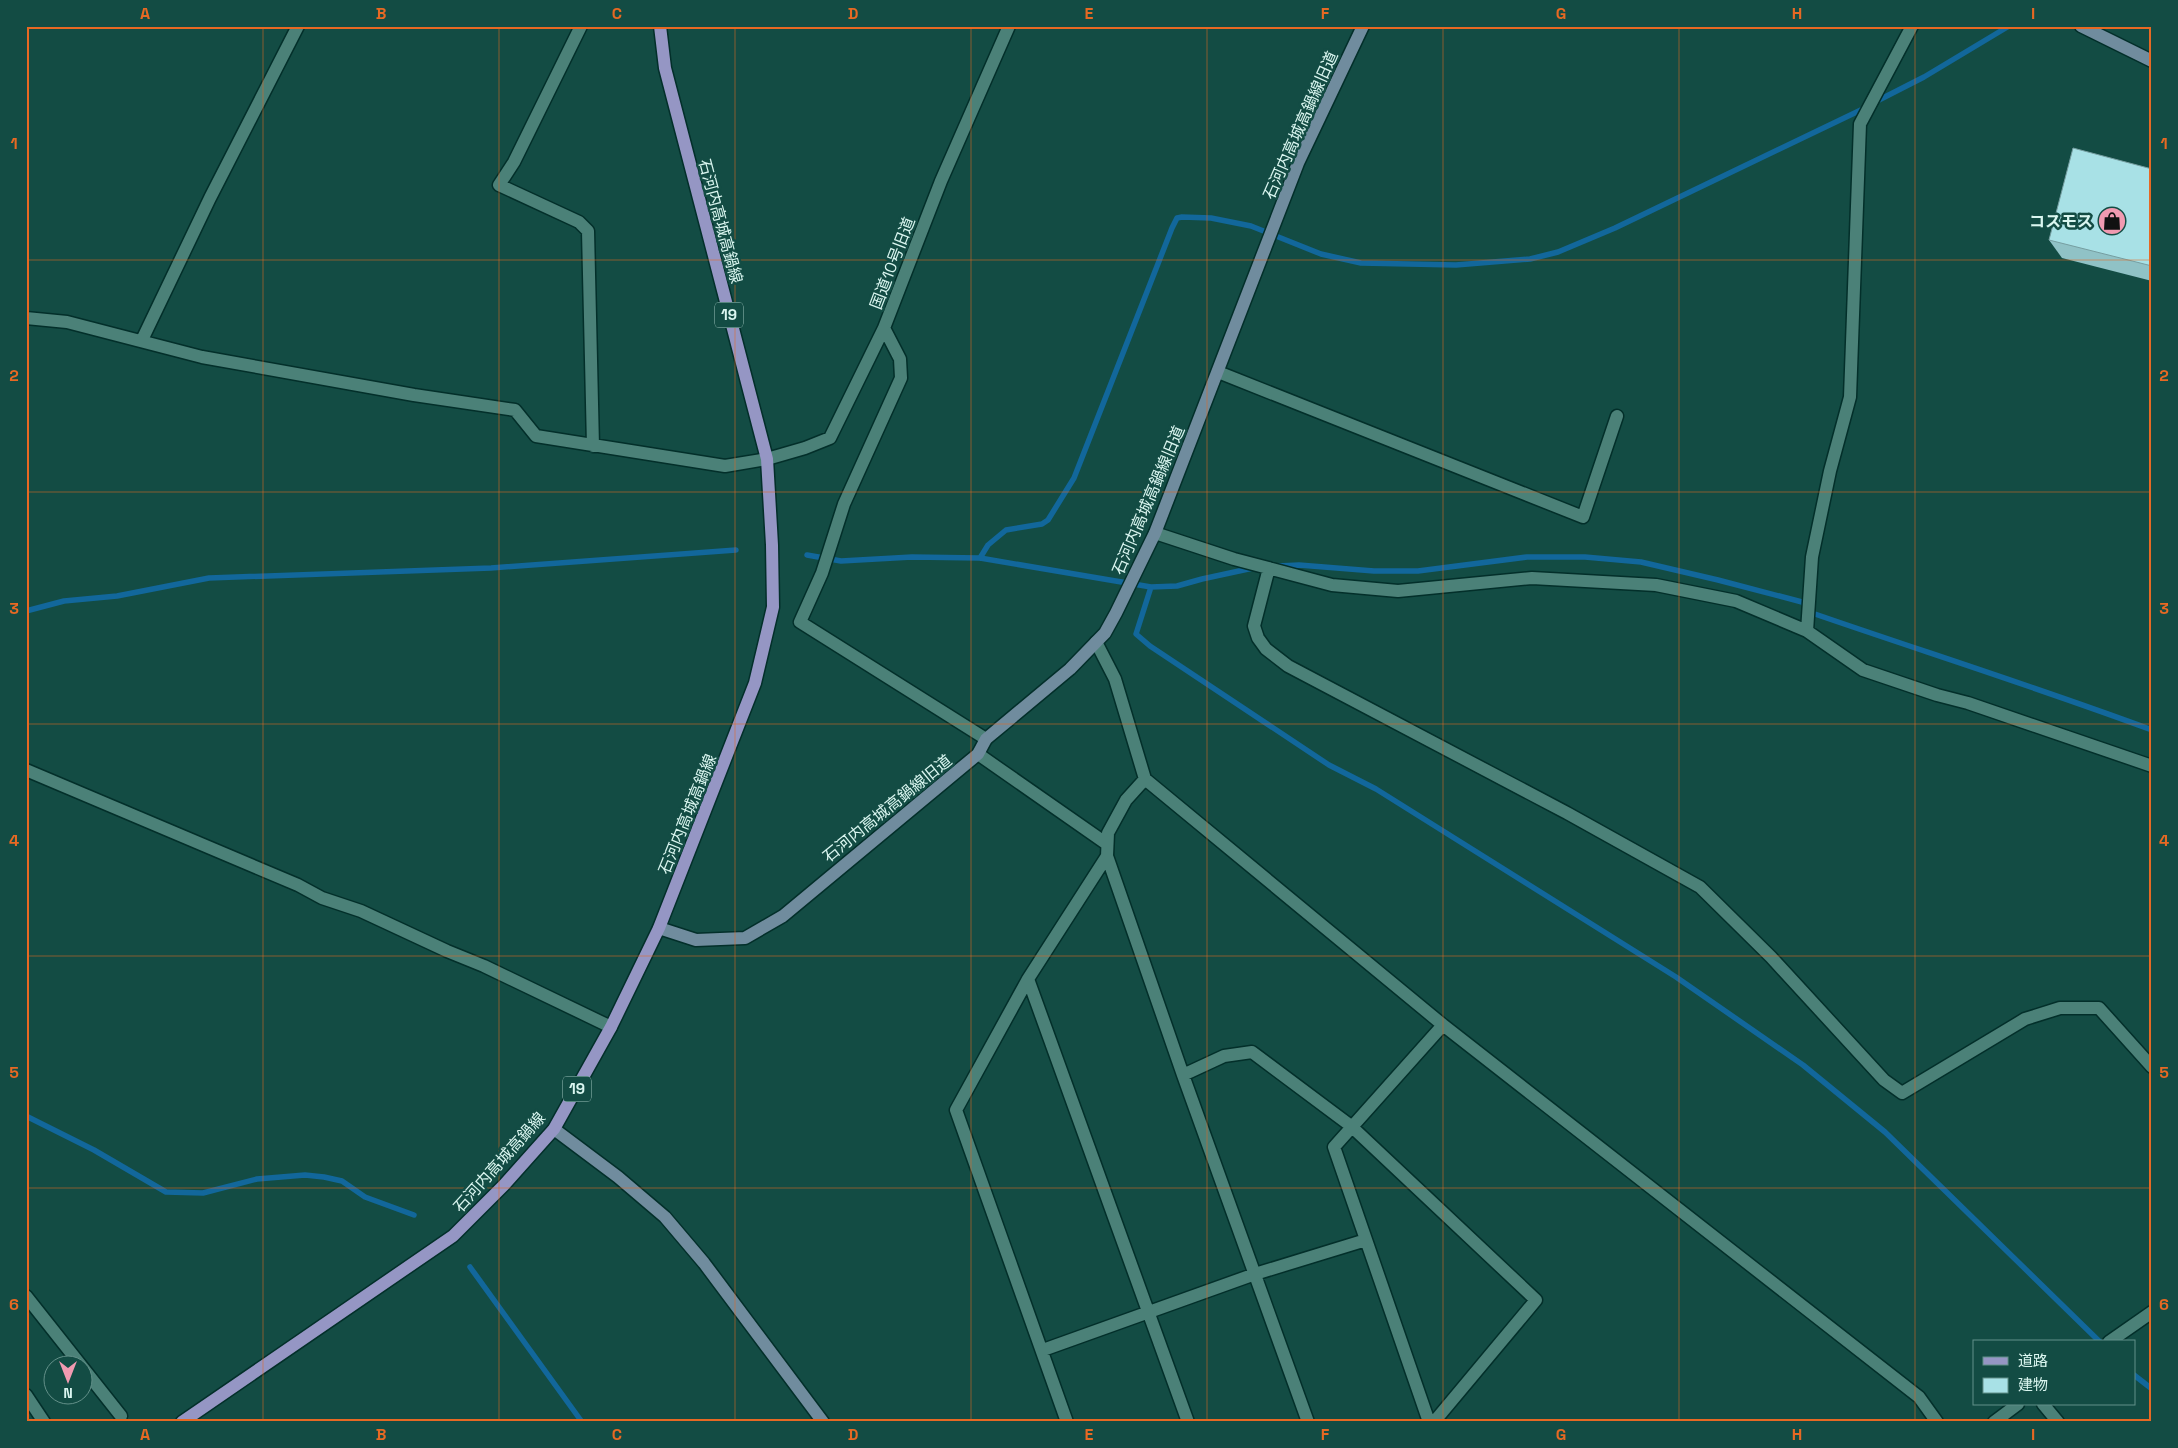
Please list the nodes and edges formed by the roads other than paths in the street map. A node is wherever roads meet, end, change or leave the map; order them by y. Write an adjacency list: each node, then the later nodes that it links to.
1 (298, 26): 11 (street)
2 (581, 26): 14 (street)
3 (660, 26): 15 (main road, 石河内高城高鍋線 / 19)
4 (1009, 26): 10 (street, 国道10号旧道)
5 (1363, 26): 12 (street, 石河内高城高鍋線旧道)
6 (1912, 26): 18 (street)
7 (2081, 26): 8 (street)
8 (2152, 62)
9 (26, 318): 11 (street)
10 (884, 328): 15 (street); 20 (street, 国道10号旧道)
11 (142, 340): 14 (street)
12 (1218, 372): 13 (street); 16 (street, 石河内高城高鍋線旧道)
13 (1618, 416)
14 (593, 446): 15 (street)
15 (766, 459): 26 (main road, 石河内高城高鍋線 / 19)
16 (1156, 533): 17 (street); 19 (street, 石河内高城高鍋線旧道)
17 (1269, 568): 18 (street); 30 (street)
18 (1806, 631): 22 (street)
19 (1096, 642): 20 (street, 石河内高城高鍋線旧道); 24 (street)
20 (986, 739): 21 (street, 石河内高城高鍋線旧道)
21 (978, 754): 25 (street); 26 (street, 石河内高城高鍋線旧道)
22 (2152, 766)
23 (26, 770): 29 (street)
24 (1145, 779): 25 (street); 28 (street)
25 (1107, 850): 27 (street); 31 (street)
26 (659, 928): 29 (main road, 石河内高城高鍋線 / 19)
27 (1028, 979): 37 (street); 40 (street)
28 (1443, 1025): 32 (street); 53 (street)
29 (611, 1027): 33 (main road, 石河内高城高鍋線 / 19)
30 (2152, 1067)
31 (1183, 1076): 32 (street); 35 (street)
32 (1352, 1126): 34 (street); 52 (street)
33 (554, 1129): 45 (main road, 石河内高城高鍋線 / 19); 47 (street)
34 (1366, 1240): 35 (street); 51 (street)
35 (1255, 1274): 37 (street); 50 (street)
36 (26, 1296): 44 (street)
37 (1148, 1312): 40 (street); 49 (street)
38 (2152, 1312): 39 (street)
39 (2112, 1340)
40 (1043, 1350): 48 (street)
41 (26, 1395): 46 (street)
42 (2015, 1406): 54 (street)
43 (2045, 1406): 55 (street)
44 (121, 1416)
45 (186, 1421)
46 (44, 1422)
47 (823, 1422)
48 (1067, 1422)
49 (1188, 1422)
50 (1308, 1422)
51 (1429, 1422)
52 (1434, 1422)
53 (1938, 1422)
54 (1994, 1422)
55 (2058, 1422)

